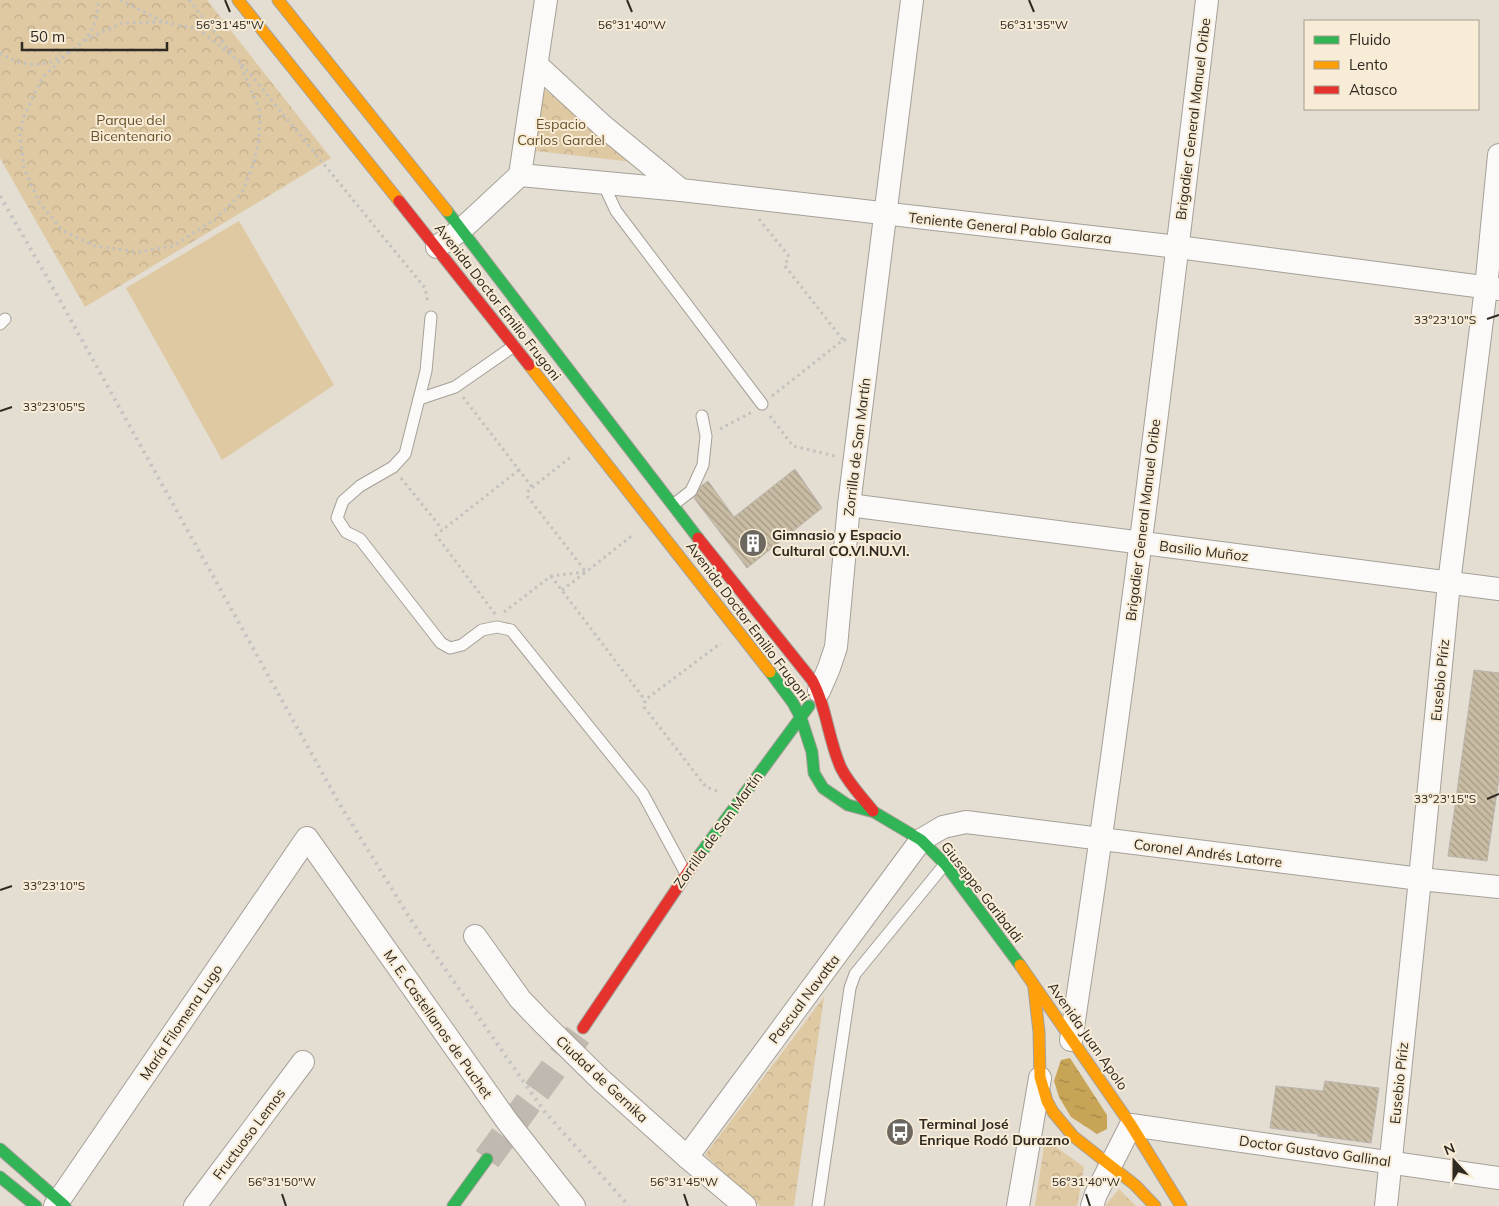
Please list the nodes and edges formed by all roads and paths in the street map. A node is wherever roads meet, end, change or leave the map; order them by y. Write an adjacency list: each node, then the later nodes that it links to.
1 (99, 0): 10 (path)
2 (120, 0): 9 (path)
3 (189, 0): 13 (path)
4 (238, 0): 22 (street, Avenida Doctor Emilio Frugoni)
5 (278, 0): 21 (street, Avenida Doctor Emilio Frugoni)
6 (546, 0): 14 (street)
7 (912, 0): 20 (street, Zorrilla de San Martín)
8 (1207, 0): 23 (street, Brigadier General Manuel Oribe)
9 (163, 22): 10 (path); 13 (path)
10 (86, 40): 11 (path)
11 (69, 52): 12 (path); 13 (path)
12 (0, 53)
13 (239, 61): 25 (path)
14 (537, 65): 16 (street); 18 (street)
15 (1499, 155): 24 (street, Eusebio Píriz)
16 (520, 175): 17 (street, Teniente General Pablo Galarza); 21 (street)
17 (605, 182): 18 (street, Teniente General Pablo Galarza); 29 (lane)
18 (681, 190): 19 (street, Teniente General Pablo Galarza)
19 (742, 197): 20 (street, Teniente General Pablo Galarza); 29 (path)
20 (886, 214): 23 (street, Teniente General Pablo Galarza); 33 (street, Zorrilla de San Martín)
21 (462, 230): 22 (street); 38 (street, Avenida Doctor Emilio Frugoni)
22 (437, 247): 26 (street, Avenida Doctor Emilio Frugoni)
23 (1178, 247): 24 (street, Teniente General Pablo Galarza); 40 (street, Brigadier General Manuel Oribe)
24 (1492, 288): 43 (street, Eusebio Píriz)
25 (431, 316): 28 (lane)
26 (514, 346): 27 (lane); 32 (street, Avenida Doctor Emilio Frugoni)
27 (455, 387): 28 (lane); 35 (path)
28 (419, 399): 34 (lane)
29 (762, 404): 31 (path); 33 (path)
30 (702, 416): 31 (lane)
31 (706, 436): 38 (lane)
32 (590, 442): 36 (path); 38 (street, Avenida Doctor Emilio Frugoni)
33 (855, 461): 37 (street, Zorrilla de San Martín)
34 (393, 467): 39 (path); 60 (lane)
35 (519, 470): 36 (path); 39 (path)
36 (532, 487): 41 (path)
37 (849, 505): 40 (street, Basilio Muñoz); 47 (street, Zorrilla de San Martín)
38 (663, 513): 41 (path); 46 (street, Avenida Doctor Emilio Frugoni); 47 (street, Avenida Doctor Emilio Frugoni)
39 (442, 529): 42 (path)
40 (1140, 543): 43 (street, Basilio Muñoz); 58 (street, Brigadier General Manuel Oribe)
41 (586, 572): 42 (path); 45 (path)
42 (551, 576): 45 (path)
43 (1449, 583): 44 (street, Basilio Muñoz); 61 (street, Eusebio Píriz)
44 (1499, 588)
45 (562, 590): 48 (path)
46 (737, 630): 48 (path); 49 (street, Avenida Doctor Emilio Frugoni)
47 (818, 691): 49 (street, Zorrilla de San Martín); 55 (street, Avenida Doctor Emilio Frugoni)
48 (645, 700): 54 (path)
49 (801, 718): 52 (street, Avenida Doctor Emilio Frugoni); 53 (street, Zorrilla de San Martín)
50 (784, 759): 53 (street)
51 (800, 760): 52 (street)
52 (814, 767): 55 (street, Avenida Doctor Emilio Frugoni)
53 (760, 772): 54 (street, Zorrilla de San Martín)
54 (736, 804): 60 (street, Zorrilla de San Martín)
55 (874, 812): 57 (street, Giuseppe Garibaldi)
56 (307, 838): 77 (street, María Filomena Lugo); 81 (street, M. E. Castellanos de Puchet)
57 (921, 840): 58 (street, Coronel Andrés Latorre); 59 (street, Giuseppe Garibaldi); 71 (street, Pascual Navatta)
58 (1102, 840): 61 (street, Coronel Andrés Latorre); 66 (street, Brigadier General Manuel Oribe)
59 (945, 864): 64 (street, Giuseppe Garibaldi); 83 (lane)
60 (686, 874): 65 (street, Zorrilla de San Martín)
61 (1420, 879): 62 (street, Coronel Andrés Latorre); 73 (street, Eusebio Píriz)
62 (1499, 888)
63 (475, 936): 71 (street, Ciudad de Gernika)
64 (1034, 984): 66 (street, Avenida Juan Apolo); 66 (street, Avenida Juan Apolo)
65 (583, 1028)
66 (1055, 1046): 68 (street, Avenida Juan Apolo); 69 (street, Avenida Juan Apolo)
67 (303, 1062): 79 (street, Fructuoso Lemos)
68 (1040, 1077): 74 (street, Avenida Juan Apolo); 84 (street)
69 (1131, 1125): 73 (street, Doctor Gustavo Gallinal); 74 (street); 87 (street, Avenida Juan Apolo)
70 (0, 1149): 77 (street)
71 (687, 1157): 82 (street, Ciudad de Gernika)
72 (487, 1159): 80 (street)
73 (1390, 1162): 76 (street, Doctor Gustavo Gallinal); 88 (street, Eusebio Píriz)
74 (1111, 1164): 85 (street); 86 (street, Avenida Juan Apolo)
75 (0, 1177): 78 (street)
76 (1499, 1178)
77 (60, 1204)
78 (36, 1206)
79 (195, 1206)
80 (454, 1206)
81 (574, 1206)
82 (745, 1206)
83 (818, 1206)
84 (1018, 1206)
85 (1092, 1206)
86 (1154, 1206)
87 (1181, 1206)
88 (1386, 1206)

